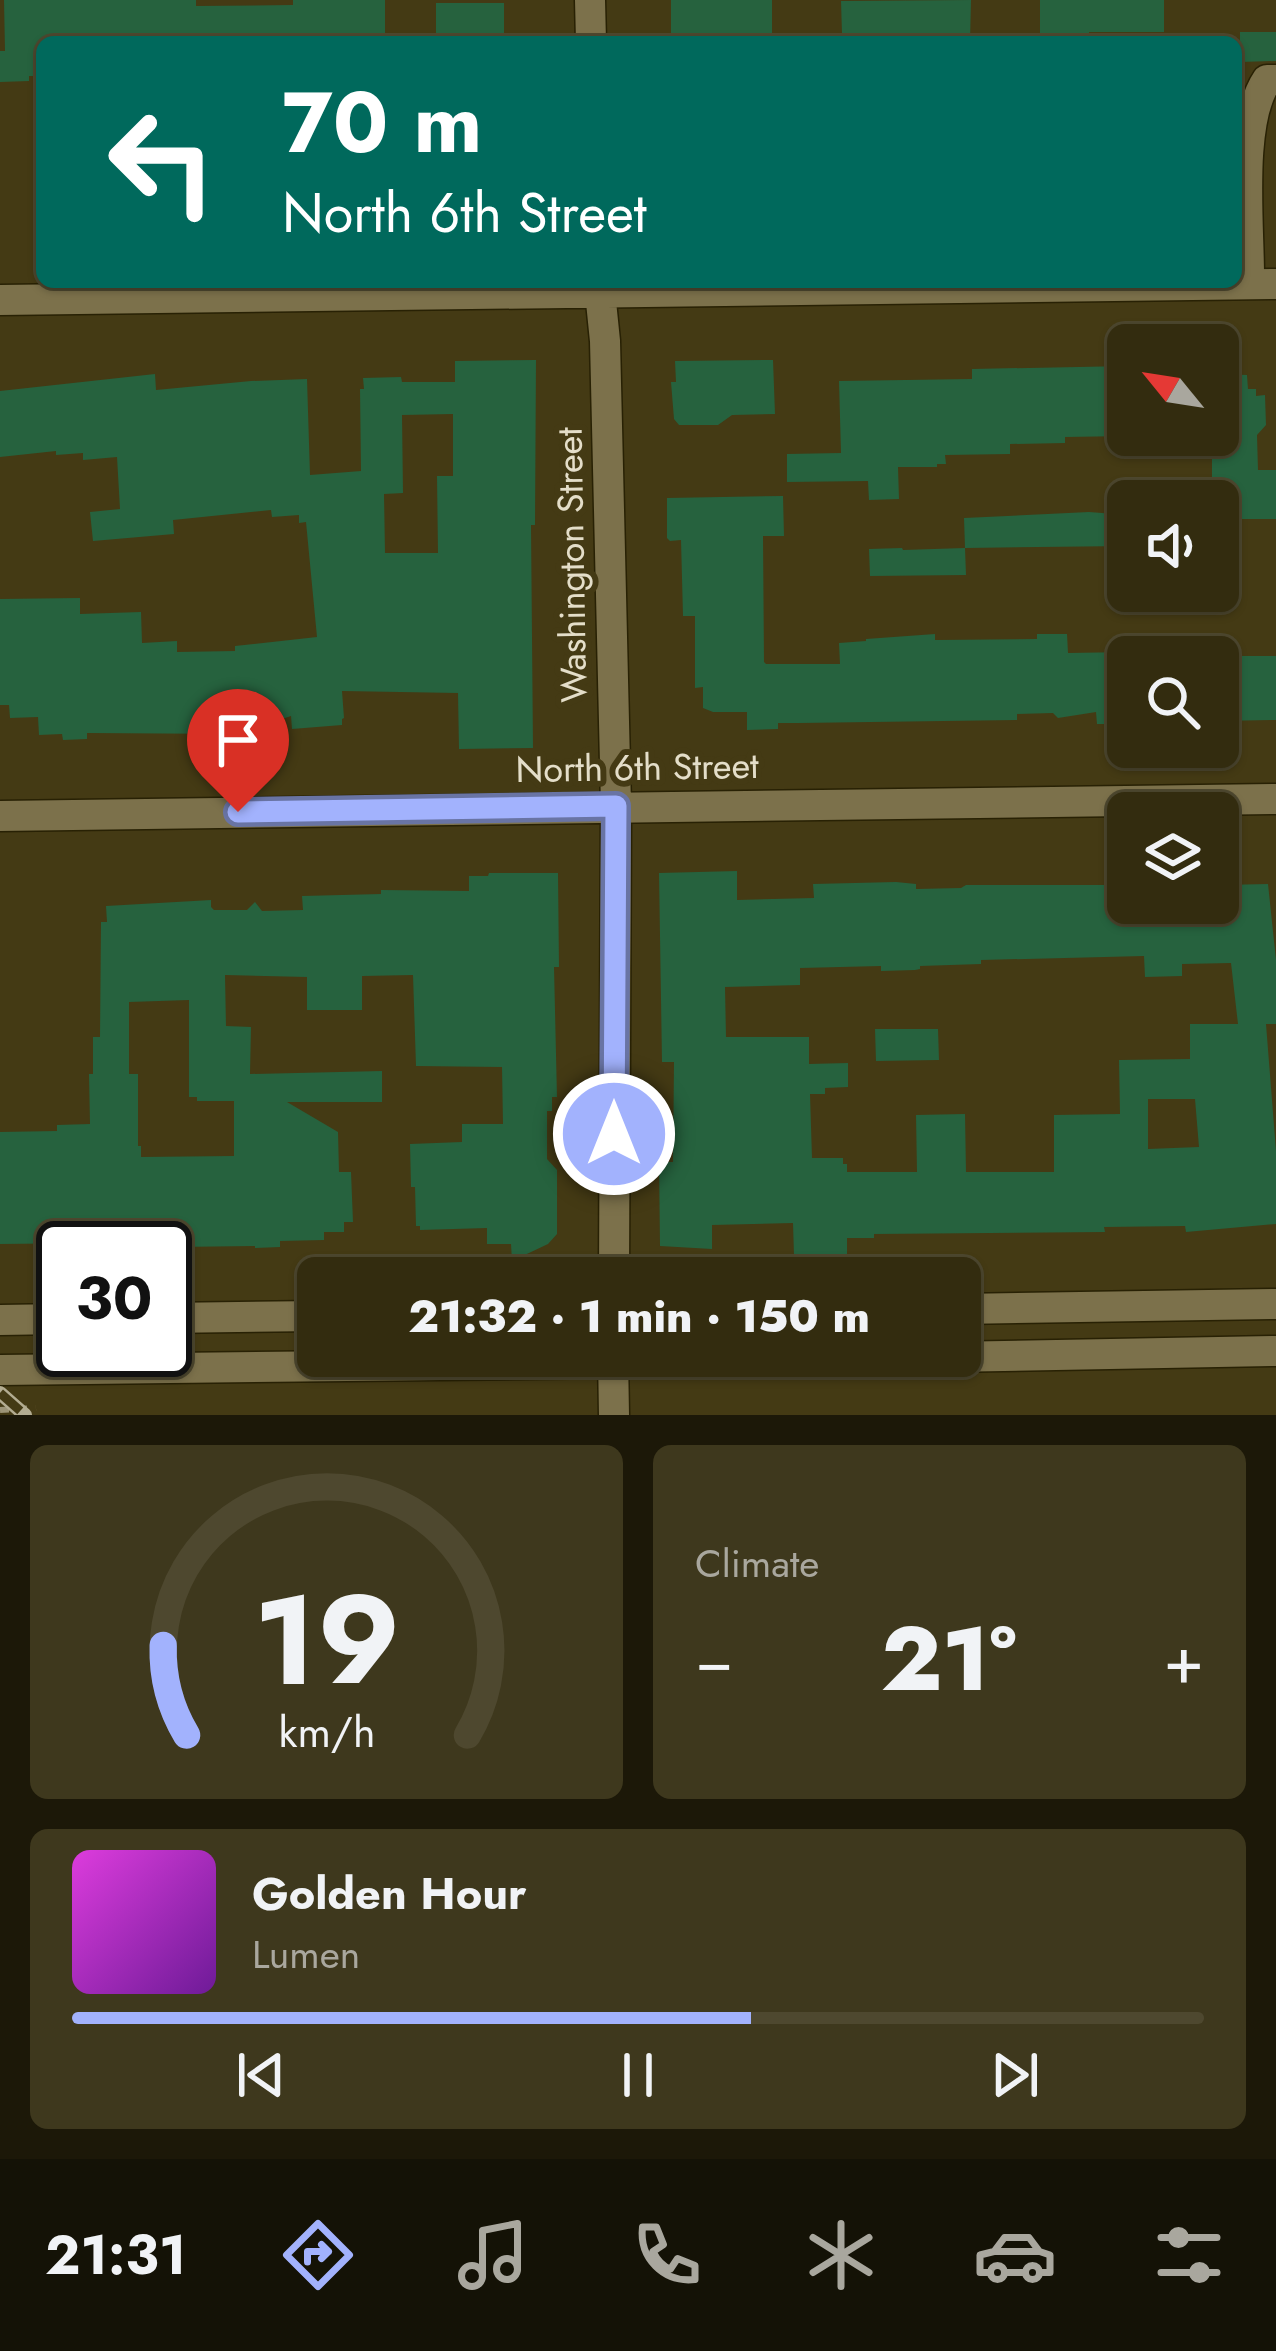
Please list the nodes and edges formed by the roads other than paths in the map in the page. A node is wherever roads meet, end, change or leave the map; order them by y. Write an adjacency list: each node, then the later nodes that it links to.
1 (590, 0): 2 (street)
2 (590, 36)
3 (1276, 80): 4 (street)
4 (1263, 284)
5 (554, 288): 7 (street)
6 (600, 288): 9 (street, Washington Street)
7 (0, 300)
8 (1276, 799): 9 (street, North 6th Street)
9 (616, 806): 10 (street, North 6th Street); 11 (street, Washington Street)
10 (0, 816)
11 (614, 1257)
12 (1276, 1304): 13 (street)
13 (1056, 1308): 14 (street); 19 (street)
14 (981, 1309)
15 (297, 1316): 16 (street)
16 (192, 1318)
17 (13, 1320): 22 (street)
18 (1276, 1351): 19 (street)
19 (1056, 1355): 20 (street)
20 (981, 1356)
21 (297, 1365): 22 (street)
22 (14, 1370)
23 (613, 1377): 24 (street)
24 (614, 1415)

